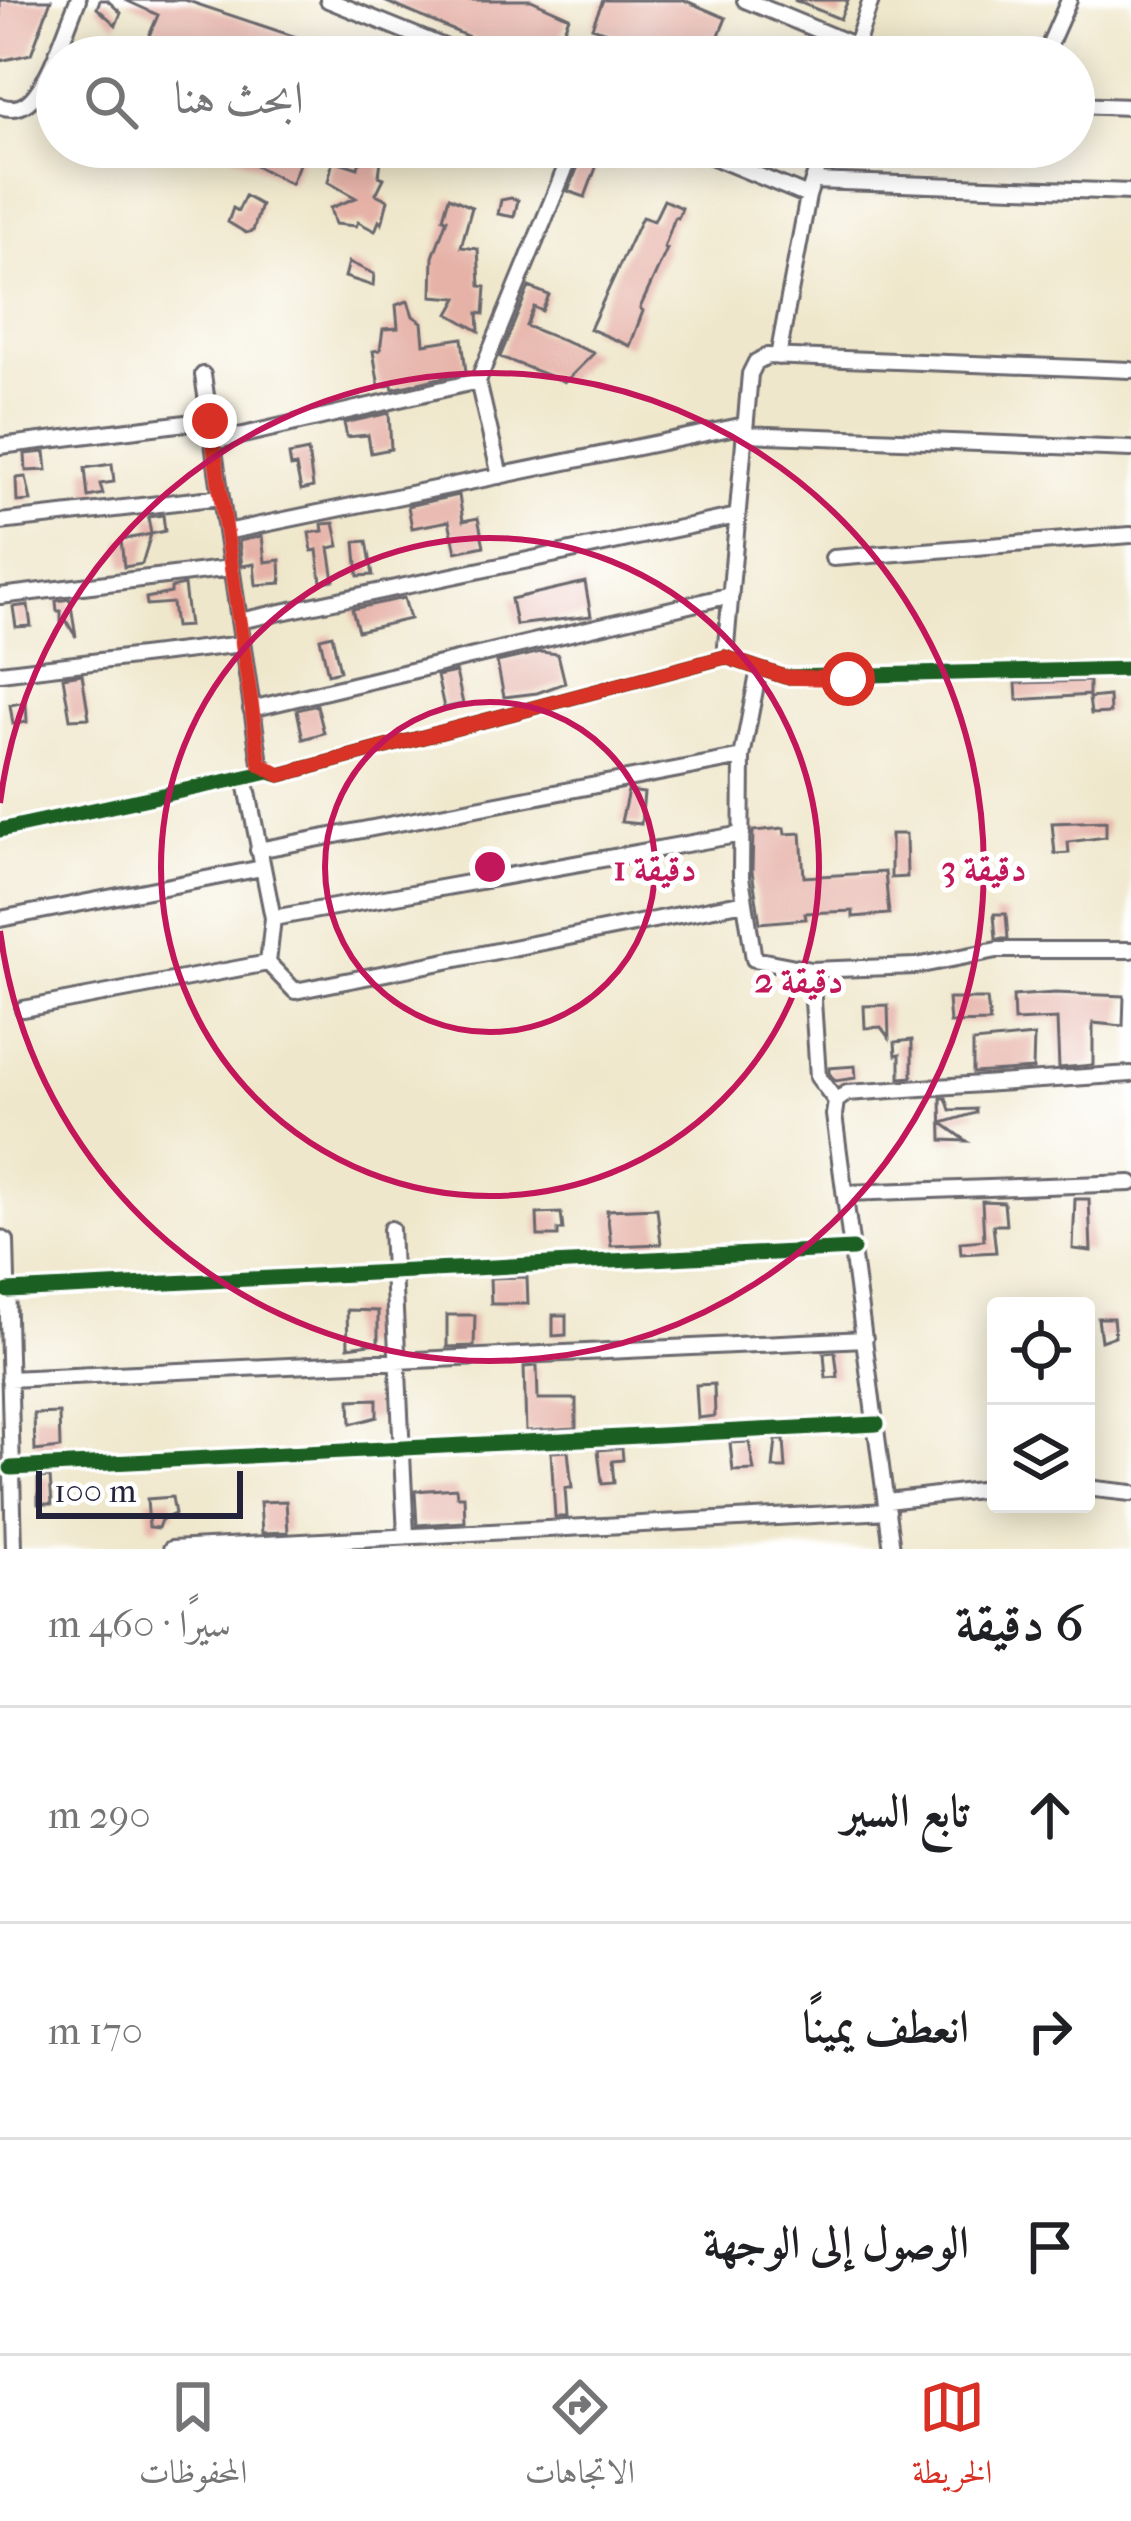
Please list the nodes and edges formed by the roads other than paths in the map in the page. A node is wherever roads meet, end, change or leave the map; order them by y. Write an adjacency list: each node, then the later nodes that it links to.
1 (77, 0): 6 (street)
2 (328, 0): 7 (street)
3 (745, 0): 8 (street)
4 (871, 0): 9 (street)
5 (1069, 0): 10 (street)
6 (61, 36)
7 (418, 36)
8 (822, 36)
9 (859, 36)
10 (1053, 36)
11 (36, 92): 13 (street)
12 (1095, 105): 14 (street)
13 (0, 106)
14 (1131, 106)
15 (565, 168): 23 (street)
16 (751, 168): 18 (street)
17 (817, 168): 18 (street)
18 (811, 188): 19 (street); 20 (street)
19 (1131, 192)
20 (778, 357): 21 (street); 25 (street)
21 (1131, 370)
22 (203, 374): 24 (street)
23 (478, 381): 26 (street); 29 (street)
24 (210, 421): 26 (street); 27 (street)
25 (745, 430): 28 (street); 29 (street); 31 (street)
26 (213, 442): 30 (street)
27 (0, 446)
28 (1131, 449)
29 (500, 476): 33 (street)
30 (221, 497): 32 (street); 33 (street)
31 (737, 516): 37 (street); 39 (street)
32 (0, 522)
33 (226, 532): 36 (street)
34 (1131, 535): 35 (street)
35 (833, 558)
36 (231, 568): 38 (street); 39 (street)
37 (731, 595): 41 (street); 45 (street)
38 (0, 596)
39 (239, 621): 40 (street)
40 (242, 644): 44 (street); 45 (street)
41 (725, 657): 42 (street); 47 (street)
42 (759, 669): 43 (street); 46 (street)
43 (1131, 669)
44 (0, 673)
45 (251, 709): 47 (street)
46 (742, 757): 50 (street); 51 (street)
47 (269, 772): 48 (street)
48 (245, 778): 49 (street); 51 (street)
49 (0, 830)
50 (742, 834): 53 (street); 54 (street)
51 (258, 850): 52 (street)
52 (262, 868): 54 (street); 55 (street)
53 (746, 902): 57 (street); 58 (street)
54 (273, 918): 57 (street)
55 (0, 919)
56 (1131, 950): 58 (street)
57 (268, 963): 59 (street)
58 (811, 970): 61 (street)
59 (23, 1009)
60 (1131, 1074): 61 (street)
61 (836, 1101): 63 (street)
62 (1131, 1183): 63 (street)
63 (846, 1193): 66 (street)
64 (391, 1229): 67 (street)
65 (0, 1238): 68 (street)
66 (853, 1249): 67 (street); 69 (street)
67 (393, 1272): 68 (street); 70 (street)
68 (8, 1291): 71 (street)
69 (865, 1339): 70 (street); 72 (street)
70 (398, 1359): 71 (street); 73 (street)
71 (9, 1378): 74 (street)
72 (877, 1424): 73 (street); 78 (street)
73 (402, 1448): 74 (street); 79 (street)
74 (10, 1468): 80 (street)
75 (987, 1489): 78 (street)
76 (1095, 1489): 77 (street)
77 (1131, 1493)
78 (887, 1506): 79 (street); 82 (street)
79 (406, 1536): 81 (street)
80 (14, 1549)
81 (171, 1549)
82 (892, 1549)

